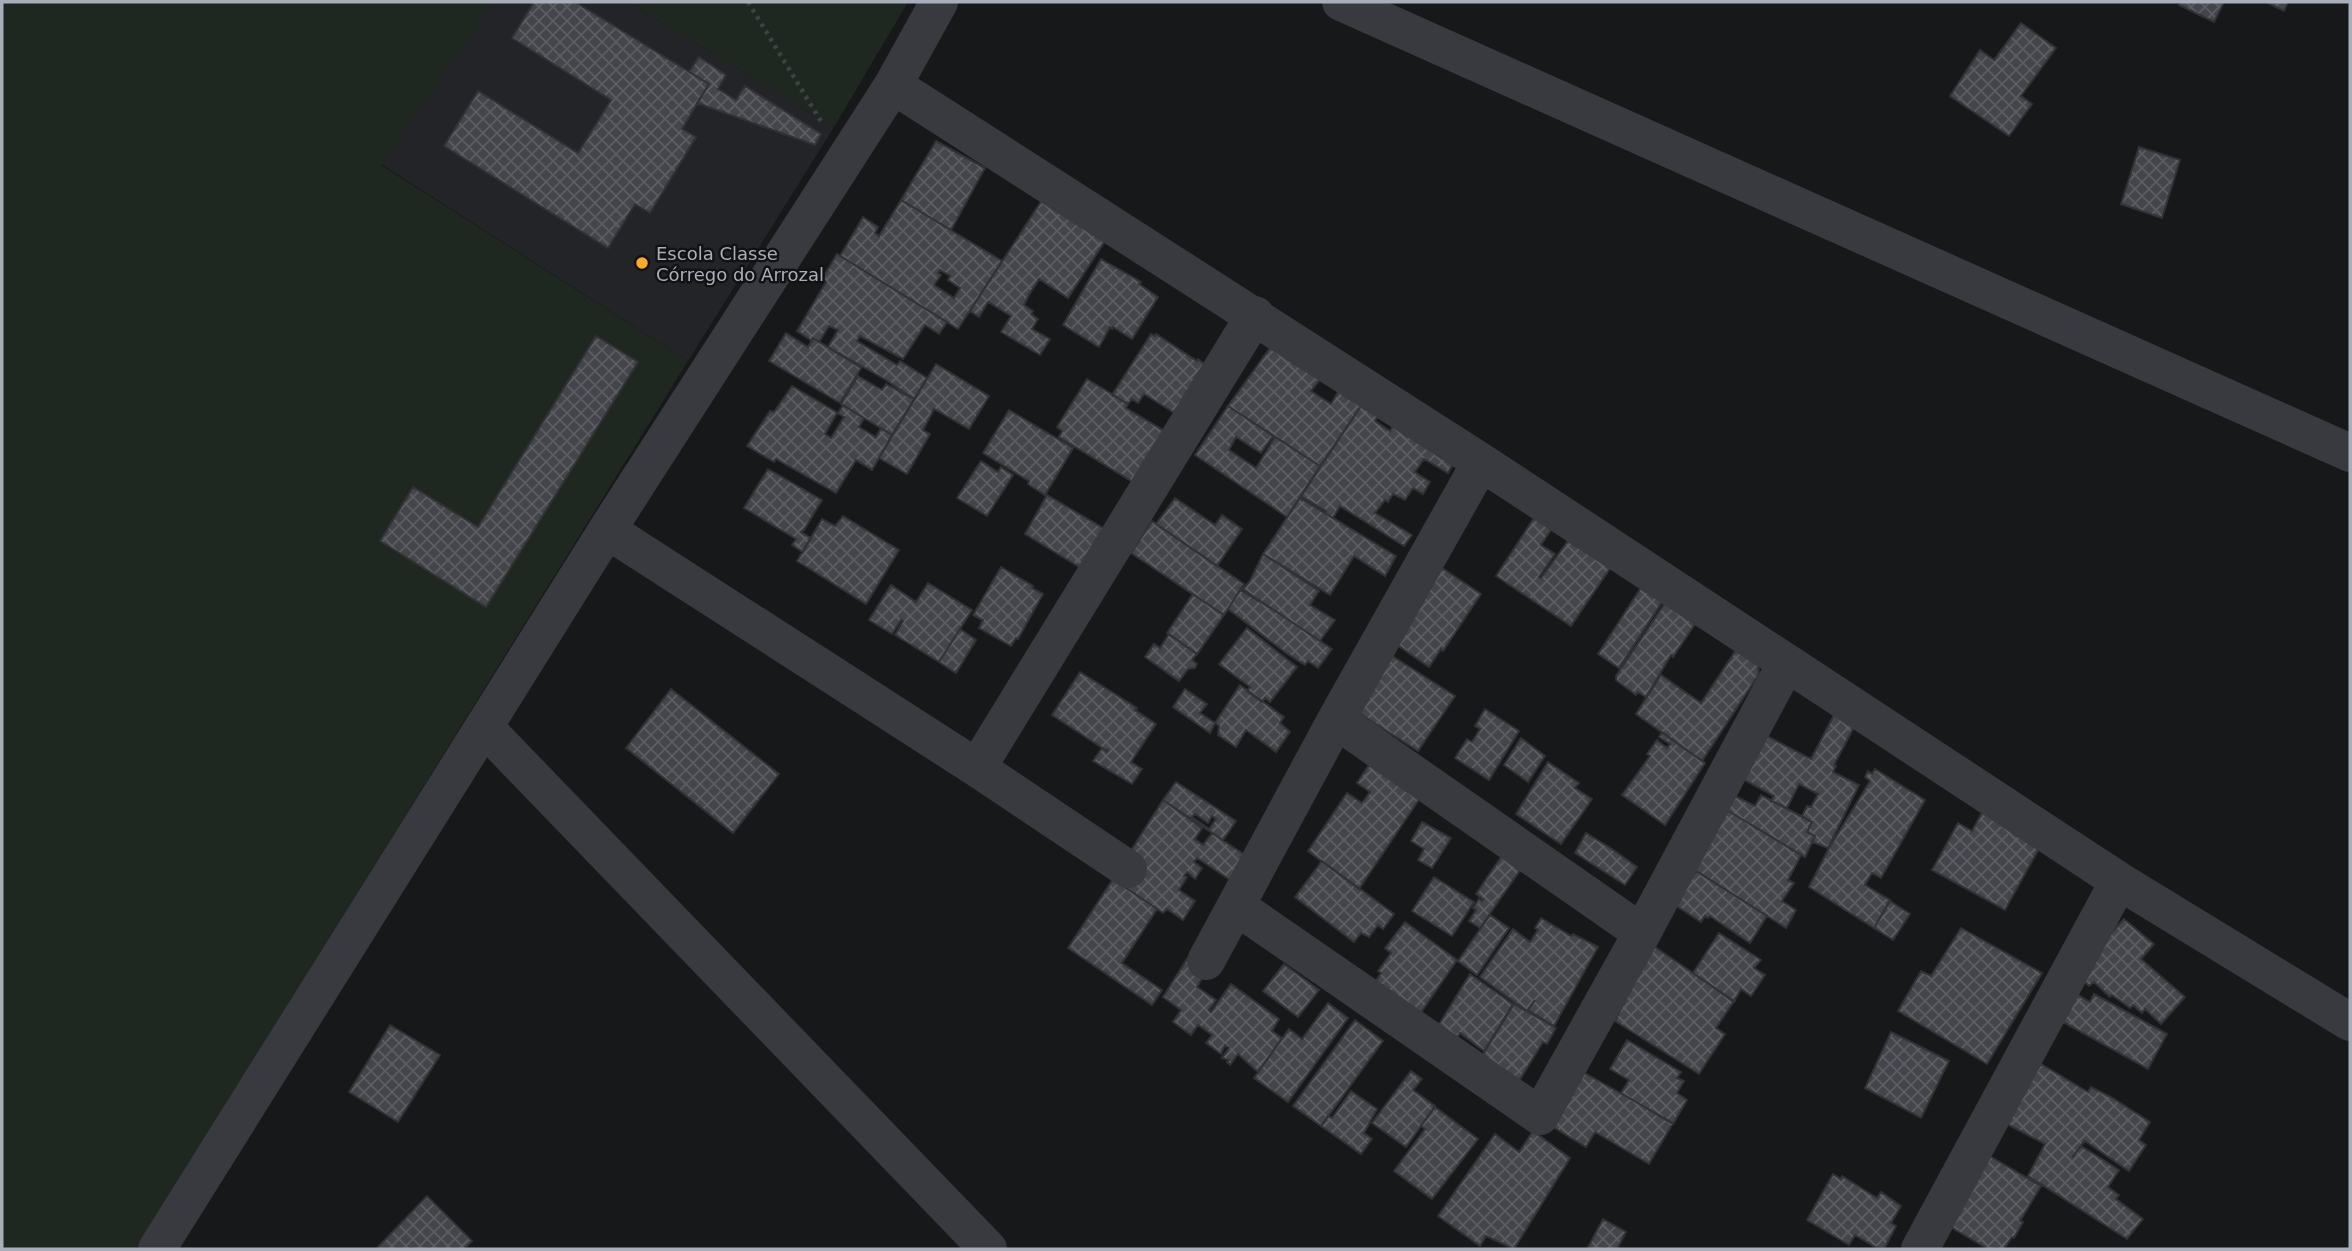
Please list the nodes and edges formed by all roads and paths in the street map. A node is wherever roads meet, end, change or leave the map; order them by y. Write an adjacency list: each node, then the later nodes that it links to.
1 (748, 2): 5 (path)
2 (939, 2): 4 (street)
3 (1341, 2): 7 (street)
4 (893, 85): 5 (street); 6 (street)
5 (845, 160): 9 (street)
6 (1255, 315): 8 (street); 13 (street)
7 (2350, 453)
8 (1481, 462): 10 (street); 11 (street)
9 (607, 530): 12 (street); 13 (street)
10 (1786, 664): 15 (street); 17 (street)
11 (1336, 720): 16 (street); 17 (street)
12 (485, 727): 20 (street); 21 (street)
13 (977, 768): 14 (street)
14 (1128, 869)
15 (2119, 881): 19 (street); 22 (street)
16 (1236, 906): 17 (street); 18 (street)
17 (1642, 933)
18 (1206, 961)
19 (2350, 1022)
20 (157, 1249)
21 (988, 1249)
22 (1920, 1249)

